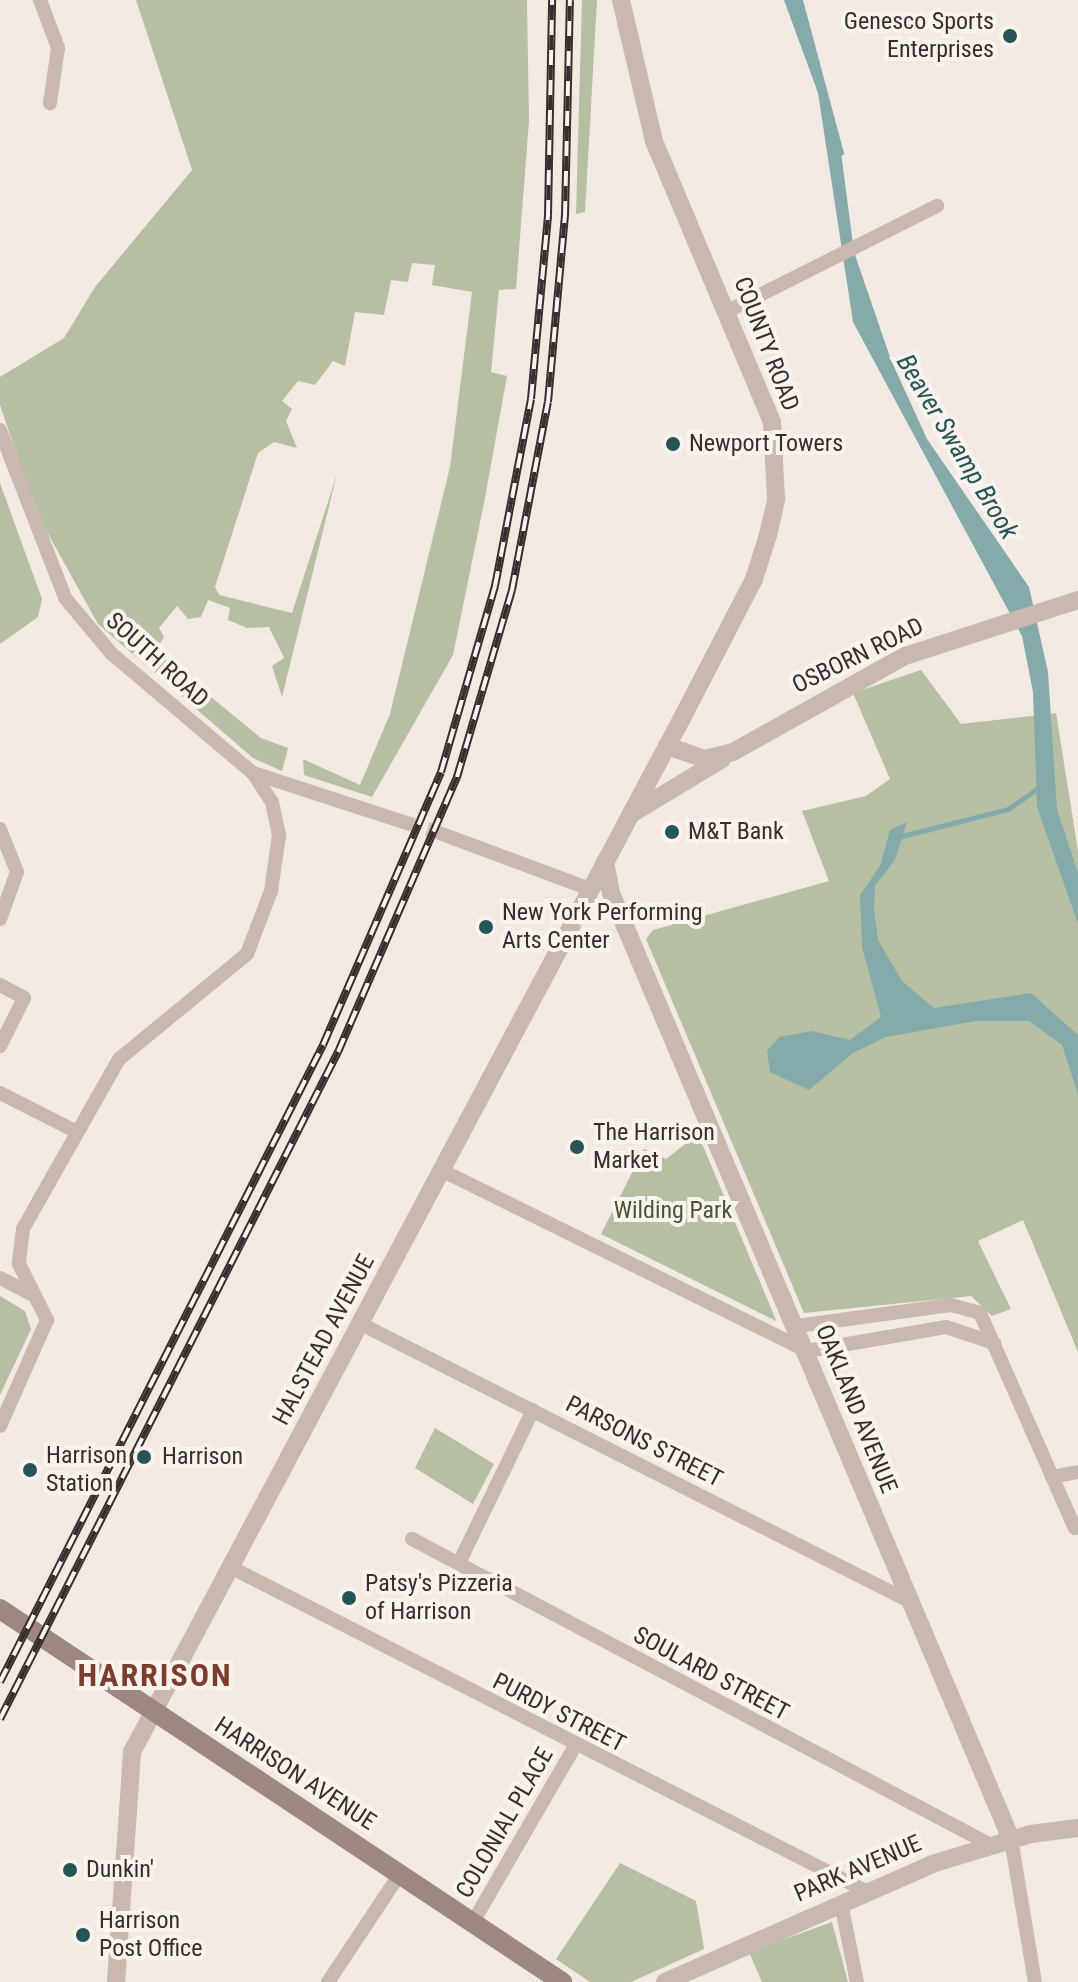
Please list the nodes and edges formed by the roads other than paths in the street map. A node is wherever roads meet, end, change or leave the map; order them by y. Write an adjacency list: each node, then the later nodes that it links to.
1 (40, 0): 3 (street)
2 (621, 0): 5 (street, COUNTY ROAD)
3 (50, 103)
4 (937, 206): 5 (street)
5 (730, 310): 8 (street, COUNTY ROAD)
6 (0, 430): 10 (street, SOUTH ROAD)
7 (1078, 600): 9 (street, OSBORN ROAD)
8 (667, 746): 9 (street, OSBORN ROAD); 11 (street, HALSTEAD AVENUE)
9 (733, 752): 11 (street)
10 (253, 773): 12 (street); 21 (street)
11 (629, 816): 15 (street, HALSTEAD AVENUE)
12 (407, 823)
13 (0, 829): 17 (street)
14 (442, 834): 16 (street)
15 (605, 862): 16 (street, HALSTEAD AVENUE); 26 (street, OAKLAND AVENUE)
16 (590, 889): 22 (street, HALSTEAD AVENUE)
17 (0, 919)
18 (0, 985): 19 (street)
19 (0, 1046)
20 (0, 1093): 21 (street)
21 (73, 1130): 24 (street)
22 (441, 1170): 25 (street, HALSTEAD AVENUE); 28 (street)
23 (0, 1278): 24 (street)
24 (39, 1298): 30 (street)
25 (361, 1324): 29 (street, PARSONS STREET); 36 (street, HALSTEAD AVENUE)
26 (797, 1326): 27 (street); 28 (street, OAKLAND AVENUE)
27 (994, 1343): 28 (street); 32 (street)
28 (807, 1351): 37 (street, OAKLAND AVENUE)
29 (533, 1410): 35 (street); 37 (street, PARSONS STREET)
30 (0, 1426)
31 (1078, 1472): 32 (street)
32 (1052, 1477): 33 (street)
33 (1075, 1528)
34 (412, 1539): 35 (street, SOULARD STREET)
35 (459, 1563): 43 (street, SOULARD STREET)
36 (234, 1569): 39 (street, HALSTEAD AVENUE); 40 (street, PURDY STREET)
37 (907, 1600): 42 (street, OAKLAND AVENUE)
38 (0, 1609): 39 (main road, HARRISON AVENUE)
39 (155, 1714): 44 (main road, HARRISON AVENUE); 48 (street, HALSTEAD AVENUE)
40 (575, 1746): 45 (street, PURDY STREET); 47 (street, COLONIAL PLACE)
41 (1078, 1828): 42 (street, PARK AVENUE)
42 (1011, 1839): 43 (street, PARK AVENUE); 53 (street, OAKLAND AVENUE)
43 (991, 1845): 45 (street, PARK AVENUE)
44 (401, 1872): 47 (main road, HARRISON AVENUE); 49 (street)
45 (866, 1891): 46 (street, PARK AVENUE)
46 (841, 1903): 51 (street, PARK AVENUE); 52 (street)
47 (473, 1922): 50 (main road, HARRISON AVENUE)
48 (116, 1982)
49 (328, 1982)
50 (562, 1982)
51 (665, 1982)
52 (857, 1982)
53 (1035, 1982)

